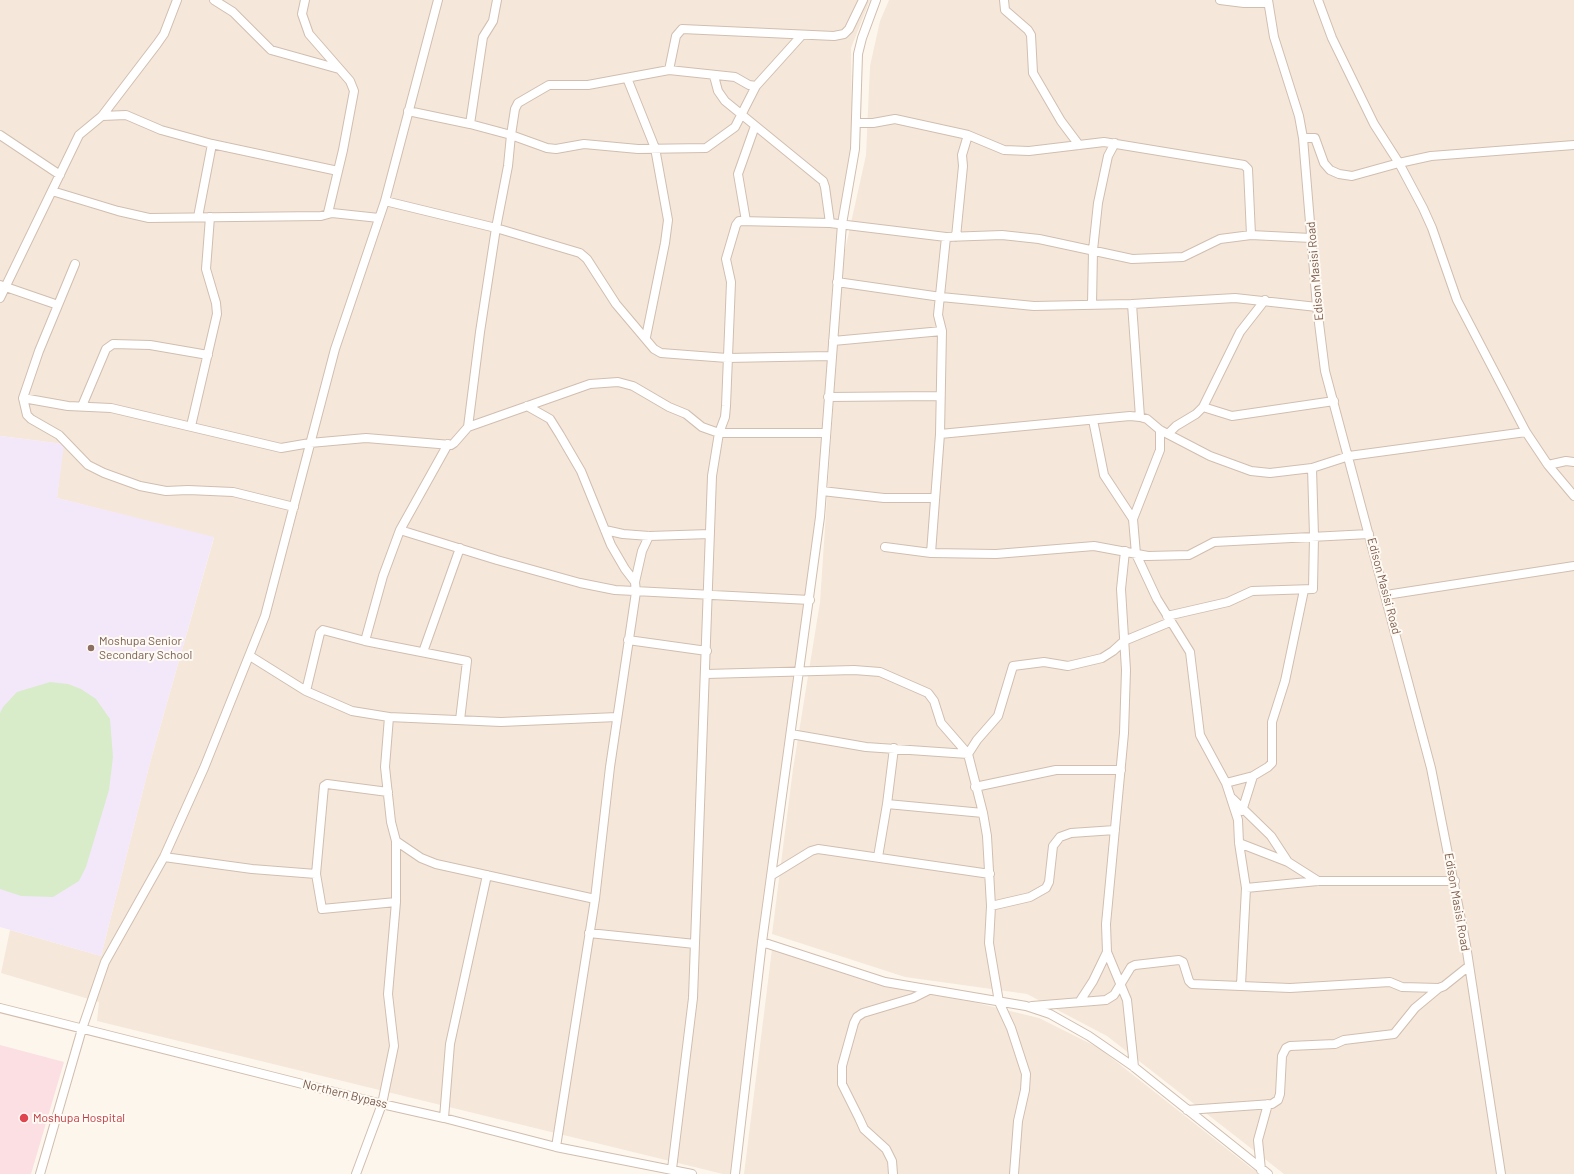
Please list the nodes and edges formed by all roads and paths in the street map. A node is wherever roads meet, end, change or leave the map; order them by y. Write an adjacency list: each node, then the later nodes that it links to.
1 (177, 0): 19 (street)
2 (214, 0): 13 (street)
3 (305, 0): 13 (street)
4 (438, 0): 18 (street)
5 (497, 0): 22 (street)
6 (863, 0): 12 (street)
7 (876, 0): 21 (street)
8 (1004, 0): 30 (street)
9 (1220, 0): 11 (street)
10 (1318, 0): 33 (street)
11 (1268, 1): 27 (street, Edison Masisi Road)
12 (802, 35): 14 (street); 17 (street)
13 (340, 69): 34 (street)
14 (669, 70): 15 (street); 16 (street)
15 (714, 76): 17 (street); 20 (street)
16 (627, 78): 25 (street); 32 (street)
17 (756, 86): 20 (street)
18 (408, 111): 22 (street); 37 (street)
19 (102, 116): 29 (street); 35 (street)
20 (742, 116): 23 (street); 32 (street)
21 (856, 123): 26 (street); 44 (street)
22 (470, 124): 25 (street)
23 (754, 126): 42 (street); 43 (street)
24 (0, 135): 35 (street)
25 (512, 135): 32 (street); 45 (street)
26 (968, 135): 30 (street); 48 (street)
27 (1304, 138): 33 (street); 49 (street, Edison Masisi Road)
28 (1115, 143): 30 (street); 46 (street); 50 (street)
29 (212, 144): 34 (street); 39 (street)
30 (1080, 145)
31 (1574, 145): 33 (street)
32 (655, 148): 62 (street)
33 (1399, 163): 79 (street)
34 (338, 171): 38 (street)
35 (60, 174): 36 (street)
36 (52, 191): 39 (street); 53 (street)
37 (385, 201): 41 (street); 45 (street)
38 (328, 213): 40 (street); 41 (street)
39 (198, 217): 40 (street)
40 (210, 217): 64 (street)
41 (379, 218): 84 (street)
42 (746, 221): 43 (street); 66 (street)
43 (830, 223): 44 (street)
44 (842, 224): 47 (street); 52 (street)
45 (496, 228): 62 (street); 77 (street)
46 (1251, 235): 49 (street); 50 (street)
47 (946, 237): 48 (street); 54 (street)
48 (956, 237): 50 (street)
49 (1311, 238): 60 (street, Edison Masisi Road)
50 (1092, 250): 59 (street)
51 (75, 264): 58 (street)
52 (838, 282): 54 (street); 63 (street)
53 (3, 286): 55 (street); 58 (street)
54 (941, 297): 59 (street); 61 (street)
55 (0, 298)
56 (1265, 300): 57 (street); 60 (street); 73 (street)
57 (1132, 304): 59 (street); 74 (street)
58 (58, 305): 69 (street)
59 (1092, 305)
60 (1317, 307): 70 (street, Edison Masisi Road)
61 (942, 331): 63 (street); 67 (street)
62 (646, 337): 66 (street)
63 (833, 341): 65 (street)
64 (208, 355): 71 (street); 76 (street)
65 (831, 356): 66 (street); 68 (street)
66 (727, 358): 80 (street)
67 (940, 396): 68 (street); 82 (street)
68 (828, 397): 81 (street)
69 (23, 398): 71 (street); 93 (street)
70 (1334, 401): 73 (street); 86 (street, Edison Masisi Road)
71 (82, 406): 76 (street)
72 (527, 406): 77 (street); 80 (street); 96 (street)
73 (1203, 407): 83 (street)
74 (1140, 417): 75 (street); 78 (street)
75 (1094, 420): 82 (street); 94 (street)
76 (191, 426): 84 (street)
77 (468, 427): 85 (street)
78 (1160, 430): 83 (street); 94 (street)
79 (1526, 432): 86 (street); 88 (street)
80 (719, 433): 81 (street); 97 (street)
81 (826, 433): 90 (street)
82 (940, 434): 92 (street)
83 (1168, 434): 89 (street)
84 (310, 443): 85 (street); 93 (street)
85 (448, 444): 95 (street)
86 (1349, 456): 89 (street); 98 (street, Edison Masisi Road)
87 (1574, 462): 88 (street)
88 (1548, 465): 91 (street)
89 (1312, 468): 100 (street)
90 (822, 491): 92 (street); 112 (street)
91 (1574, 496)
92 (934, 498): 104 (street)
93 (294, 507): 119 (street)
94 (1133, 519): 105 (street)
95 (400, 530): 102 (street); 115 (street)
96 (605, 530): 99 (street); 107 (street)
97 (710, 534): 99 (street); 110 (street)
98 (1369, 534): 100 (street); 111 (street, Edison Masisi Road)
99 (649, 536): 107 (street)
100 (1314, 536): 105 (street); 108 (street)
101 (885, 547): 104 (street)
102 (460, 548): 109 (street); 118 (street)
103 (1125, 551): 104 (street); 105 (street); 116 (street)
104 (931, 553)
105 (1136, 554): 113 (street)
106 (1574, 566): 111 (street)
107 (635, 582): 109 (street)
108 (1304, 590): 113 (street); 130 (street)
109 (636, 592): 110 (street); 114 (street)
110 (708, 595): 112 (street); 117 (street)
111 (1386, 595): 150 (street, Edison Masisi Road)
112 (810, 600): 120 (street)
113 (1168, 619): 116 (street); 131 (street)
114 (628, 640): 117 (street); 124 (street)
115 (365, 641): 118 (street); 122 (street)
116 (1124, 641): 128 (street); 129 (street)
117 (706, 651): 121 (street)
118 (423, 652): 125 (street)
119 (250, 656): 122 (street); 142 (street)
120 (799, 673): 121 (street); 126 (street); 128 (street)
121 (706, 674): 157 (street)
122 (306, 691): 123 (street)
123 (389, 717): 125 (street); 133 (street)
124 (617, 717): 125 (street); 152 (street)
125 (460, 720)
126 (791, 734): 127 (street); 148 (street)
127 (894, 748): 128 (street); 135 (street)
128 (968, 754): 132 (street)
129 (1120, 770): 132 (street); 139 (street)
130 (1253, 776): 131 (street); 136 (street)
131 (1226, 783): 134 (street)
132 (975, 787): 137 (street)
133 (388, 792): 140 (street); 145 (street)
134 (1233, 798): 136 (street); 138 (street)
135 (887, 804): 137 (street); 143 (street)
136 (1243, 809): 138 (street); 144 (street)
137 (984, 813): 146 (street)
138 (1238, 820): 141 (street)
139 (1115, 830): 154 (street); 158 (street)
140 (396, 841): 147 (street); 153 (street)
141 (1239, 843): 144 (street); 151 (street)
142 (164, 857): 145 (street); 168 (street)
143 (878, 857): 146 (street); 148 (street)
144 (1288, 862): 149 (street)
145 (316, 874): 153 (street)
146 (990, 874): 154 (street)
147 (487, 875): 152 (street); 173 (street)
148 (772, 875): 156 (street)
149 (1318, 881): 150 (street); 151 (street)
150 (1455, 881): 159 (street, Edison Masisi Road)
151 (1246, 888): 160 (street)
152 (595, 899): 155 (street)
153 (396, 902): 170 (street)
154 (991, 906): 165 (street)
155 (589, 933): 157 (street); 174 (street)
156 (762, 942): 163 (street); 180 (street)
157 (695, 944): 175 (street)
158 (1107, 952): 161 (street); 164 (street)
159 (1468, 966): 162 (street); 183 (street, Edison Masisi Road)
160 (1241, 985): 161 (street); 162 (street)
161 (1121, 986): 164 (street); 169 (street)
162 (1439, 988): 171 (street)
163 (930, 990): 165 (street); 181 (street)
164 (1080, 1001): 166 (street)
165 (999, 1002): 166 (street); 182 (street)
166 (1026, 1006): 169 (street)
167 (0, 1008): 168 (street, Northern Bypass)
168 (82, 1029): 170 (street, Northern Bypass); 177 (street)
169 (1134, 1067): 172 (street)
170 (382, 1104): 173 (street, Northern Bypass); 178 (street)
171 (1268, 1104): 172 (street); 176 (street)
172 (1187, 1110): 176 (street)
173 (444, 1118): 174 (street, Northern Bypass)
174 (556, 1148): 175 (street, Northern Bypass)
175 (672, 1169): 179 (street, Northern Bypass)
176 (1264, 1172)
177 (40, 1174)
178 (356, 1174)
179 (692, 1174)
180 (735, 1174)
181 (893, 1174)
182 (1014, 1174)
183 (1501, 1174)

